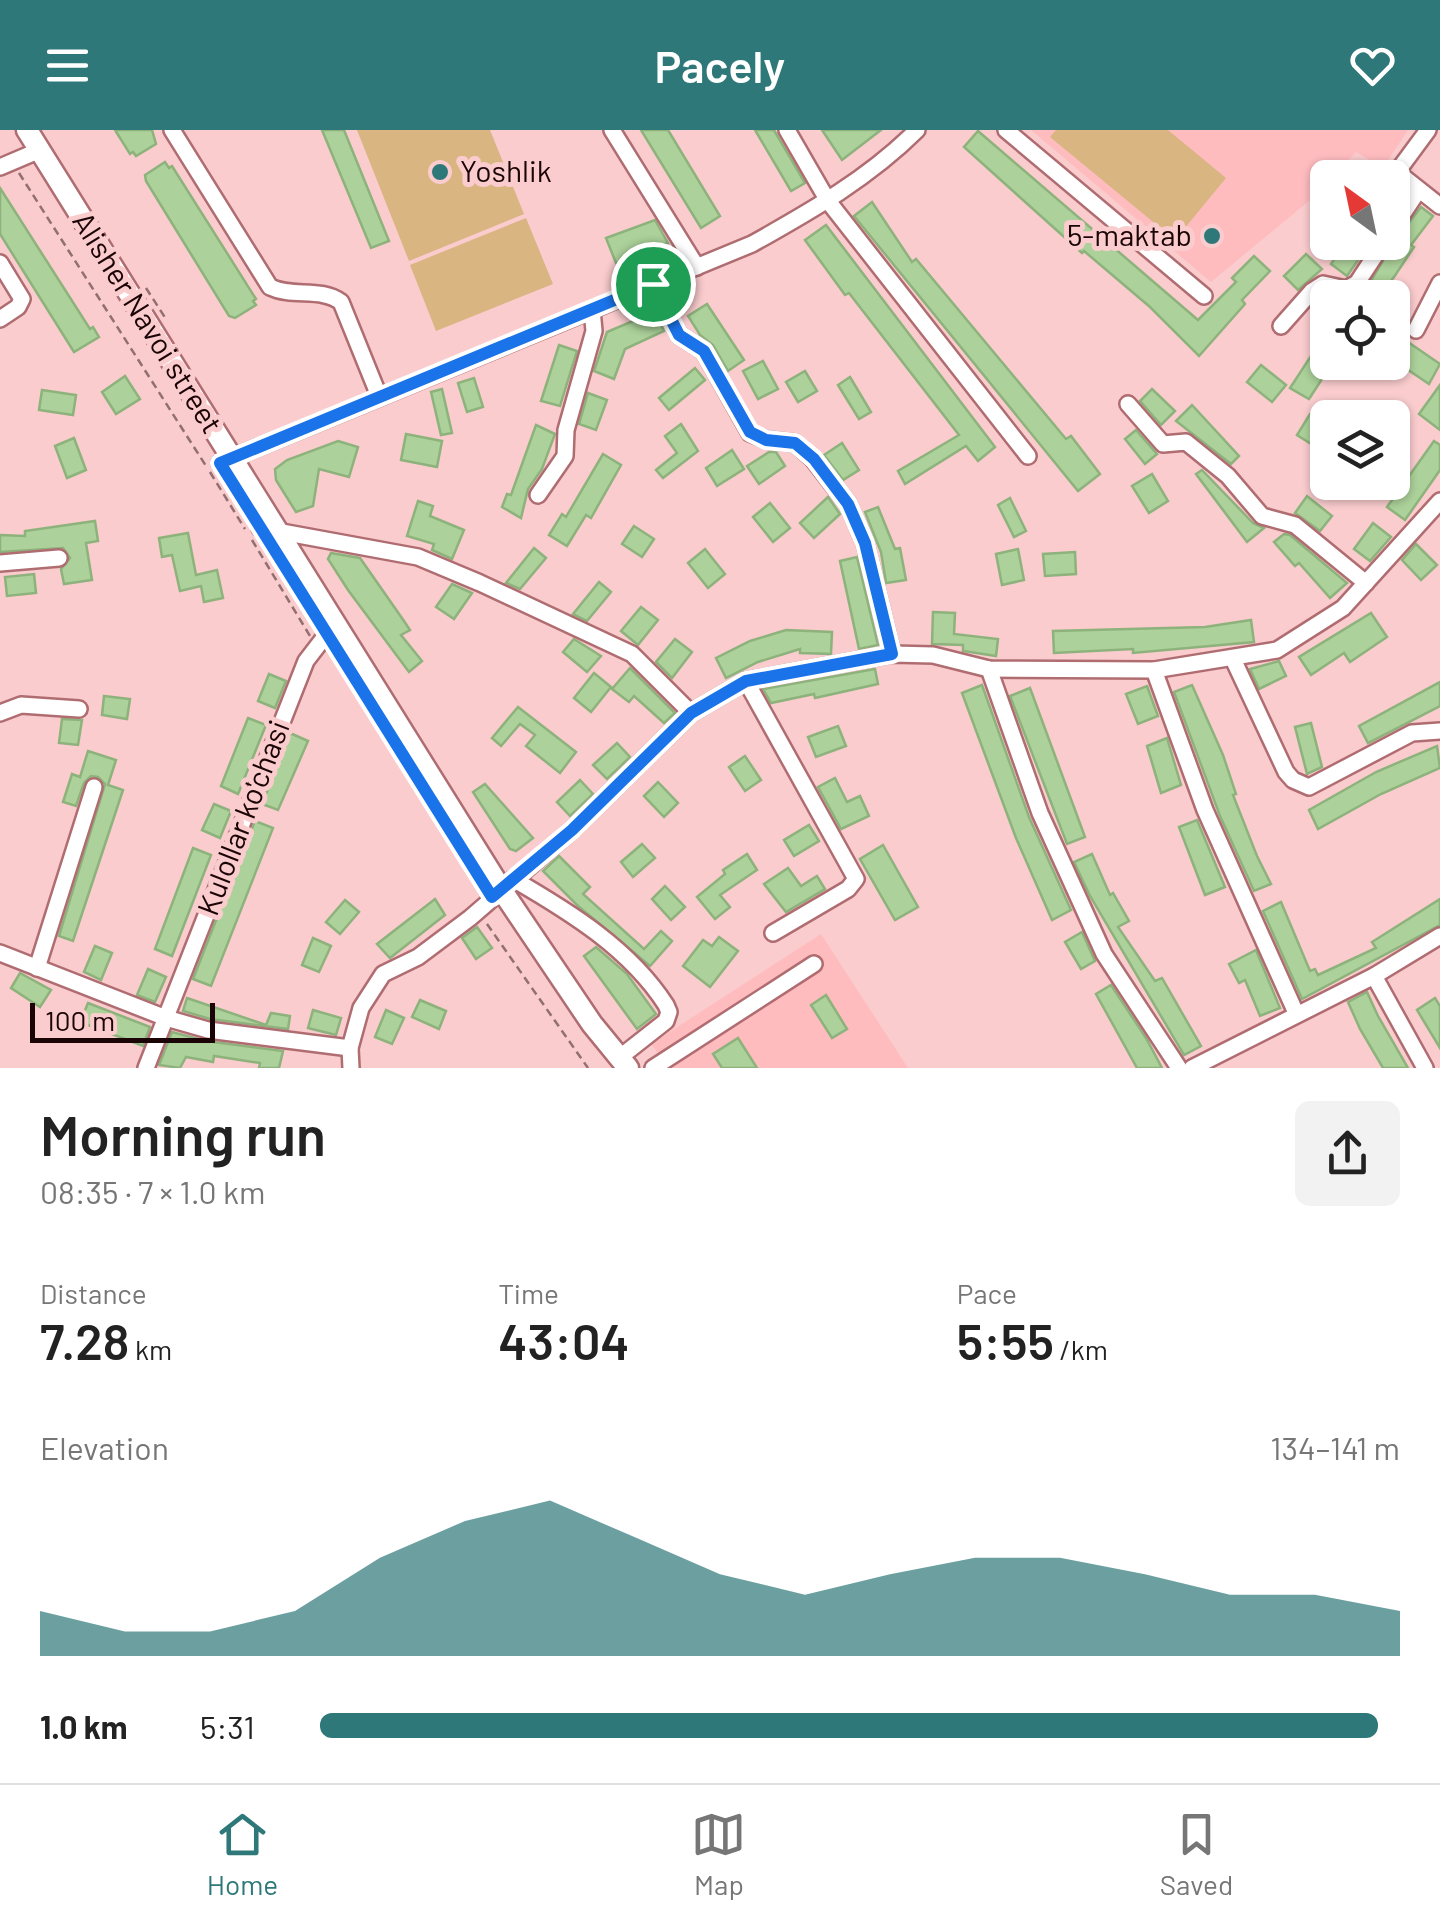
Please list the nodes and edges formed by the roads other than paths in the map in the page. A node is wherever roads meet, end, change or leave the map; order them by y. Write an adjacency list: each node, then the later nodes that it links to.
1 (12, 130): 9 (main road, Alisher Navoi street)
2 (28, 130): 9 (main road, Alisher Navoi street)
3 (172, 130): 24 (street)
4 (612, 130): 16 (street)
5 (787, 130): 11 (street)
6 (917, 130): 11 (street)
7 (1006, 130): 19 (street)
8 (1428, 130): 10 (street)
9 (20, 159): 27 (main road, Alisher Navoi street)
10 (1418, 191): 12 (street); 13 (street)
11 (828, 200): 16 (street); 26 (street)
12 (1410, 203)
13 (1440, 206)
14 (1372, 260): 22 (street)
15 (0, 264): 21 (street)
16 (697, 267): 18 (street)
17 (1440, 283): 23 (street)
18 (653, 284): 20 (street); 35 (street)
19 (1204, 296)
20 (592, 310): 24 (street); 28 (street)
21 (0, 319)
22 (1281, 326)
23 (1416, 330)
24 (379, 396): 27 (street)
25 (1128, 404): 33 (street)
26 (1028, 456)
27 (226, 460): 30 (main road, Alisher Navoi street)
28 (538, 495)
29 (1440, 501): 33 (street)
30 (268, 529): 34 (main road, Alisher Navoi street); 42 (street)
31 (59, 558): 32 (street)
32 (0, 563)
33 (1366, 584): 36 (street)
34 (327, 637): 45 (main road, Alisher Navoi street); 53 (street, Kulollar ko'chasi)
35 (892, 654): 37 (street); 39 (street)
36 (1233, 659): 38 (street); 43 (street)
37 (989, 669): 38 (street); 60 (street)
38 (1154, 670): 52 (street)
39 (746, 681): 42 (street); 46 (street)
40 (79, 709): 41 (street)
41 (0, 712)
42 (691, 713): 45 (street)
43 (1440, 731)
44 (94, 786): 50 (street)
45 (496, 894): 54 (street); 56 (main road, Alisher Navoi street); 56 (street)
46 (773, 933)
47 (1440, 936): 51 (street)
48 (0, 953): 50 (street)
49 (814, 964): 59 (street)
50 (37, 968): 53 (street)
51 (1374, 976): 52 (street); 62 (street)
52 (1296, 1013): 55 (street)
53 (166, 1018): 54 (street); 57 (street, Kulollar ko'chasi)
54 (350, 1048): 58 (street)
55 (1210, 1064): 61 (street)
56 (619, 1065)
57 (146, 1068)
58 (351, 1068)
59 (654, 1068)
60 (1179, 1068)
61 (1192, 1068)
62 (1425, 1068)

